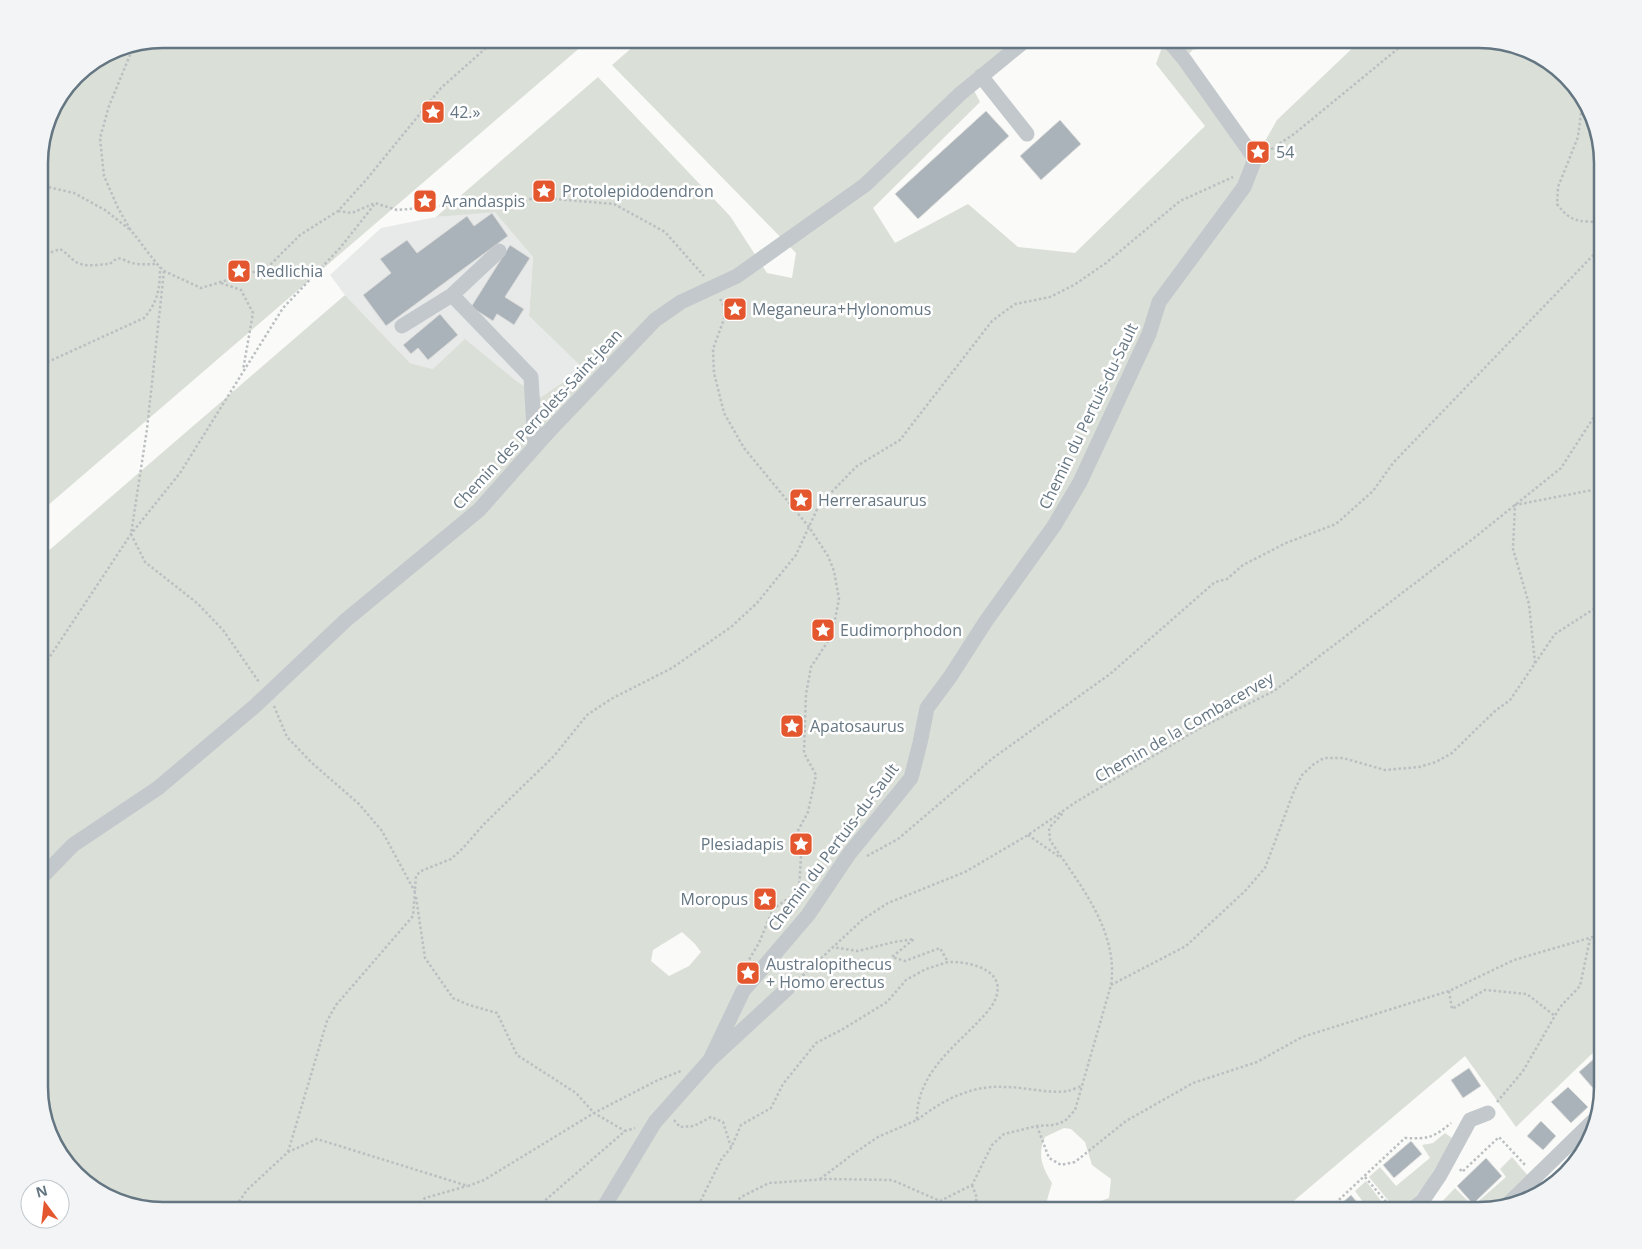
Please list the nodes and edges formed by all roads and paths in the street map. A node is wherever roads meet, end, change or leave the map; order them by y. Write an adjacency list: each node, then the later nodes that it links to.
1 (1017, 47): 6 (street, Chemin des Perrolets-Saint-Jean)
2 (1174, 47): 9 (street)
3 (1400, 47): 9 (path)
4 (486, 48): 13 (path)
5 (133, 51): 15 (path)
6 (981, 76): 8 (street); 22 (street, Chemin des Perrolets-Saint-Jean)
7 (1582, 109): 14 (path)
8 (1027, 134)
9 (1255, 159): 52 (street, Chemin du Pertuis-du-Sault)
10 (1235, 176): 31 (path)
11 (48, 187): 15 (path)
12 (375, 203): 13 (path); 22 (path); 26 (path)
13 (338, 211): 21 (path)
14 (1594, 222)
15 (130, 230): 19 (path)
16 (498, 251): 23 (street)
17 (48, 253): 19 (path)
18 (1594, 254): 39 (path)
19 (158, 265): 20 (path); 25 (path)
20 (164, 271): 21 (path); 32 (path)
21 (220, 282): 26 (path)
22 (713, 287): 28 (street, Chemin des Perrolets-Saint-Jean); 31 (path)
23 (452, 295): 24 (street); 28 (street)
24 (402, 326)
25 (48, 362)
26 (242, 372): 32 (path)
27 (1594, 417): 30 (path, Chemin de la Combacervey)
28 (535, 446): 36 (street, Chemin des Perrolets-Saint-Jean)
29 (1594, 490): 30 (path)
30 (1515, 505): 35 (path); 37 (path, Chemin de la Combacervey)
31 (809, 526): 42 (path); 47 (path)
32 (131, 534): 34 (path); 36 (path)
33 (1594, 610): 35 (path)
34 (48, 659)
35 (1535, 663): 48 (path)
36 (268, 694): 41 (street, Chemin des Perrolets-Saint-Jean); 42 (path)
37 (1076, 802): 38 (path, Chemin de la Combacervey); 40 (path)
38 (1028, 836): 40 (path); 45 (path, Chemin de la Combacervey)
39 (863, 858)
40 (1062, 859): 48 (path)
41 (48, 871)
42 (415, 892): 56 (path); 65 (path)
43 (1594, 937): 44 (path)
44 (1590, 939): 50 (path); 51 (path)
45 (832, 947): 46 (path); 49 (path, Chemin de la Combacervey)
46 (948, 962): 58 (path); 64 (path)
47 (743, 968)
48 (1111, 985): 54 (path)
49 (788, 988): 52 (street, Chemin du Pertuis-du-Sault)
50 (1449, 991): 51 (path); 61 (path)
51 (1555, 1017): 57 (path)
52 (710, 1060): 55 (street, Chemin du Pertuis-du-Sault)
53 (684, 1070): 56 (path)
54 (1082, 1086): 58 (path); 61 (path)
55 (667, 1110): 60 (street, Chemin du Pertuis-du-Sault); 64 (path)
56 (594, 1113): 63 (path); 71 (path)
57 (1488, 1113): 59 (street)
58 (916, 1120): 69 (path)
59 (1470, 1120): 68 (path); 82 (street)
60 (655, 1122): 63 (path); 76 (street, Chemin du Pertuis-du-Sault)
61 (1037, 1126): 70 (path)
62 (1587, 1127): 67 (street)
63 (626, 1131): 75 (path)
64 (731, 1148): 77 (path)
65 (288, 1152): 71 (path); 73 (path)
66 (1457, 1166): 67 (path)
67 (1536, 1176): 72 (street)
68 (1365, 1177): 80 (path); 81 (path)
69 (819, 1179): 70 (path); 78 (path)
70 (972, 1185): 79 (path)
71 (468, 1186): 74 (path)
72 (1517, 1195)
73 (240, 1202)
74 (421, 1202)
75 (543, 1202)
76 (607, 1202)
77 (700, 1202)
78 (736, 1202)
79 (976, 1202)
80 (1337, 1202)
81 (1386, 1202)
82 (1421, 1202)

